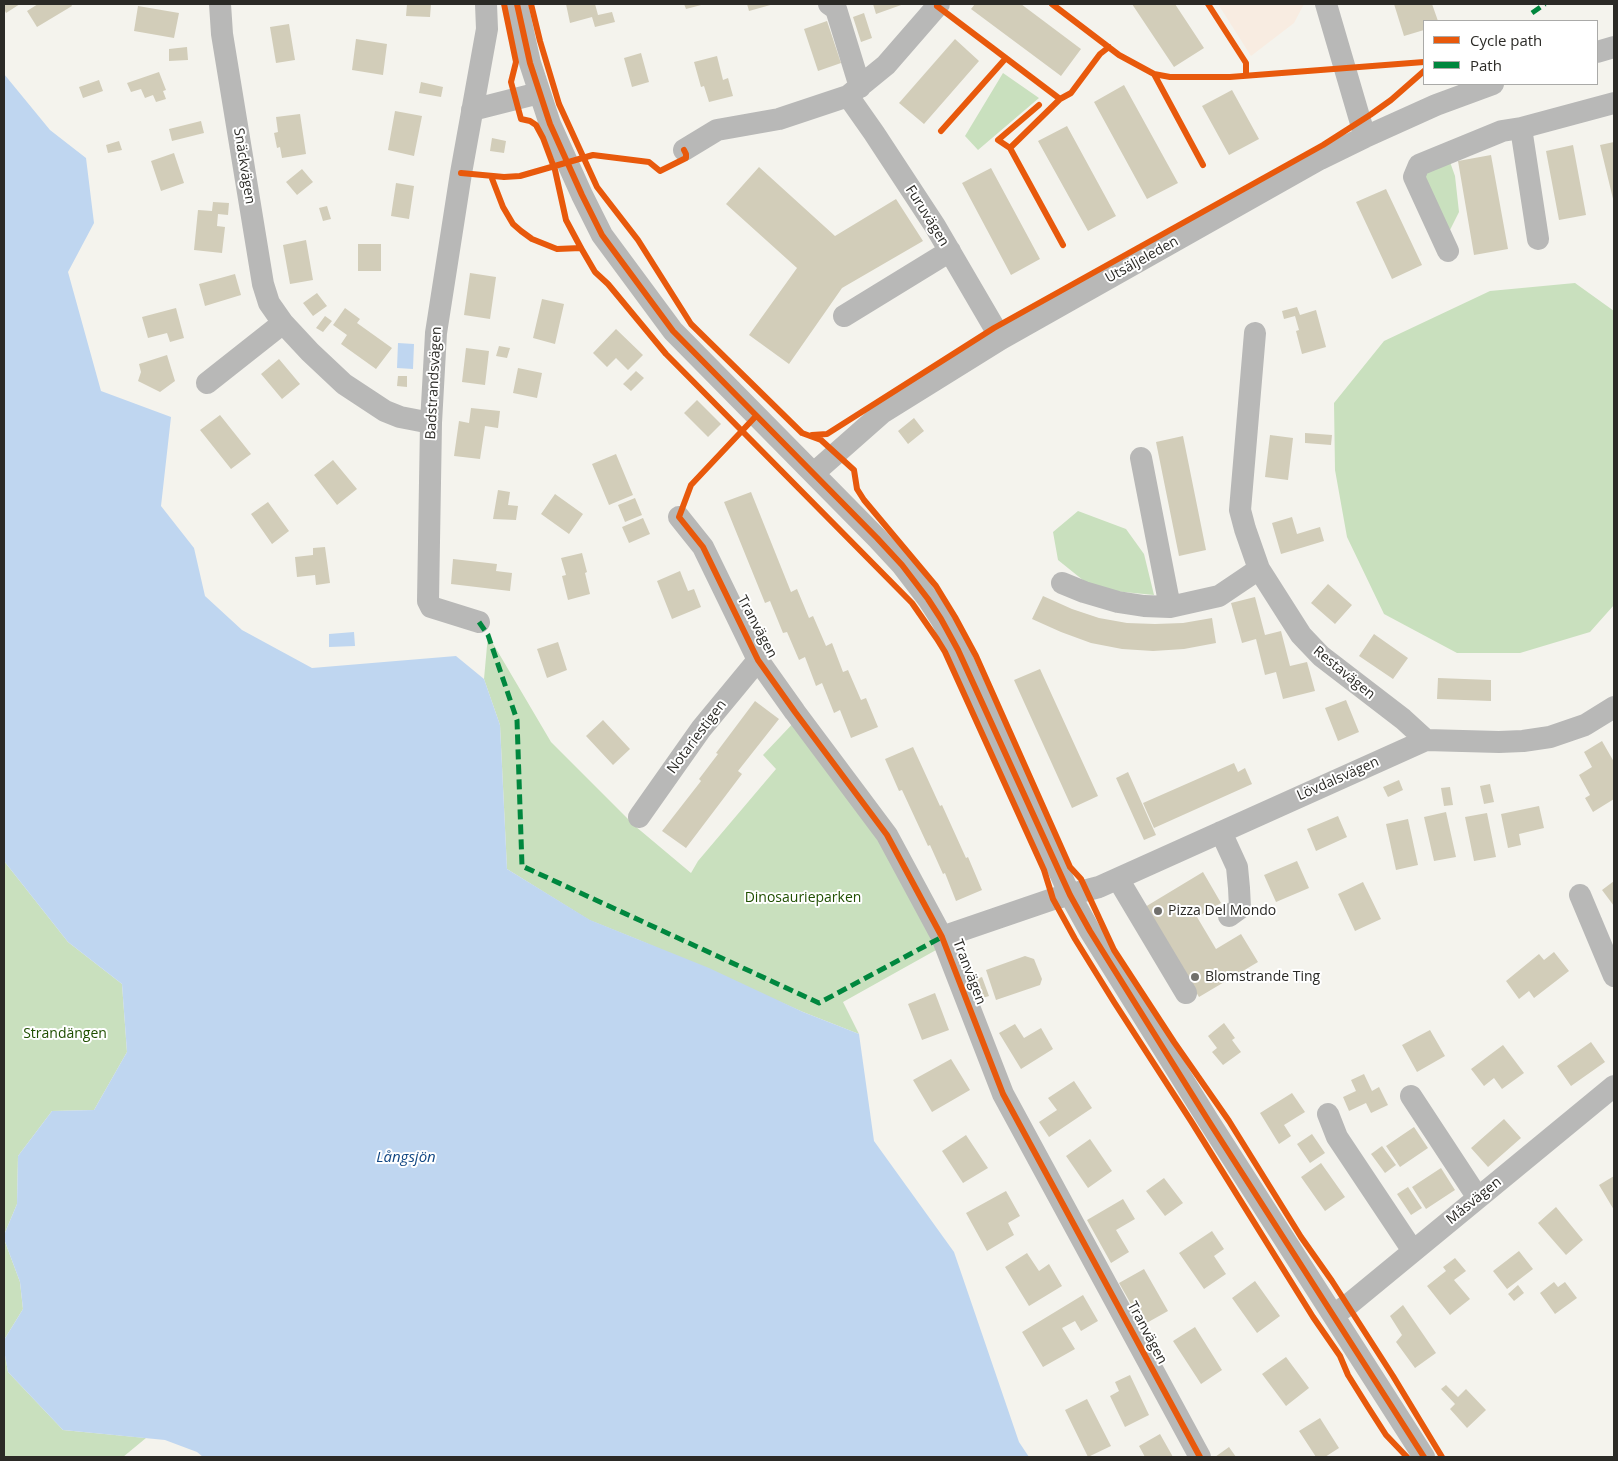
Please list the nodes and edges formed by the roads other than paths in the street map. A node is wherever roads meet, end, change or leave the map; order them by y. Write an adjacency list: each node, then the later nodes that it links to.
1 (220, 4): 21 (street, Snäckvägen)
2 (486, 4): 13 (street, Badstrandsvägen)
3 (517, 4): 11 (street)
4 (829, 4): 10 (street, Furuvägen)
5 (939, 4): 10 (street)
6 (1326, 4): 15 (street)
7 (1614, 47): 8 (street)
8 (1598, 52)
9 (1490, 85): 15 (street, Utsäljeleden)
10 (854, 91): 16 (street); 18 (street, Furuvägen)
11 (539, 93): 13 (street); 27 (street)
12 (1614, 103): 14 (street)
13 (472, 110): 25 (street, Badstrandsvägen)
14 (1520, 128): 17 (street); 19 (street)
15 (1365, 137): 23 (street, Utsäljeleden)
16 (684, 150)
17 (1538, 239)
18 (950, 251): 20 (street); 23 (street, Furuvägen)
19 (1448, 251)
20 (844, 316)
21 (283, 323): 24 (street); 25 (street, Snäckvägen)
22 (1255, 333): 29 (street, Restavägen)
23 (1001, 339): 27 (street, Utsäljeleden)
24 (207, 383)
25 (432, 423): 32 (street, Badstrandsvägen)
26 (1141, 458): 31 (street)
27 (814, 473): 39 (street)
28 (679, 517): 33 (street, Tranvägen)
29 (1259, 569): 31 (street); 35 (street, Restavägen)
30 (1062, 583): 31 (street)
31 (1170, 607)
32 (479, 622)
33 (758, 660): 36 (street, Notariestigen); 42 (street, Tranvägen)
34 (1614, 707): 35 (street, Lövdalsvägen)
35 (1426, 740): 37 (street, Lövdalsvägen)
36 (639, 817)
37 (1221, 832): 38 (street, Lövdalsvägen); 41 (street)
38 (1118, 878): 39 (street, Lövdalsvägen); 44 (street)
39 (1070, 895): 42 (street, Tranvägen); 50 (street)
40 (1580, 895): 43 (street)
41 (1228, 916)
42 (942, 937): 51 (street, Tranvägen)
43 (1614, 976)
44 (1186, 993)
45 (1614, 1086): 48 (street, Måsvägen)
46 (1411, 1096): 48 (street)
47 (1328, 1114): 49 (street)
48 (1478, 1198): 49 (street, Måsvägen)
49 (1413, 1251): 50 (street, Måsvägen)
50 (1333, 1314): 52 (street)
51 (1200, 1457)
52 (1424, 1457)

